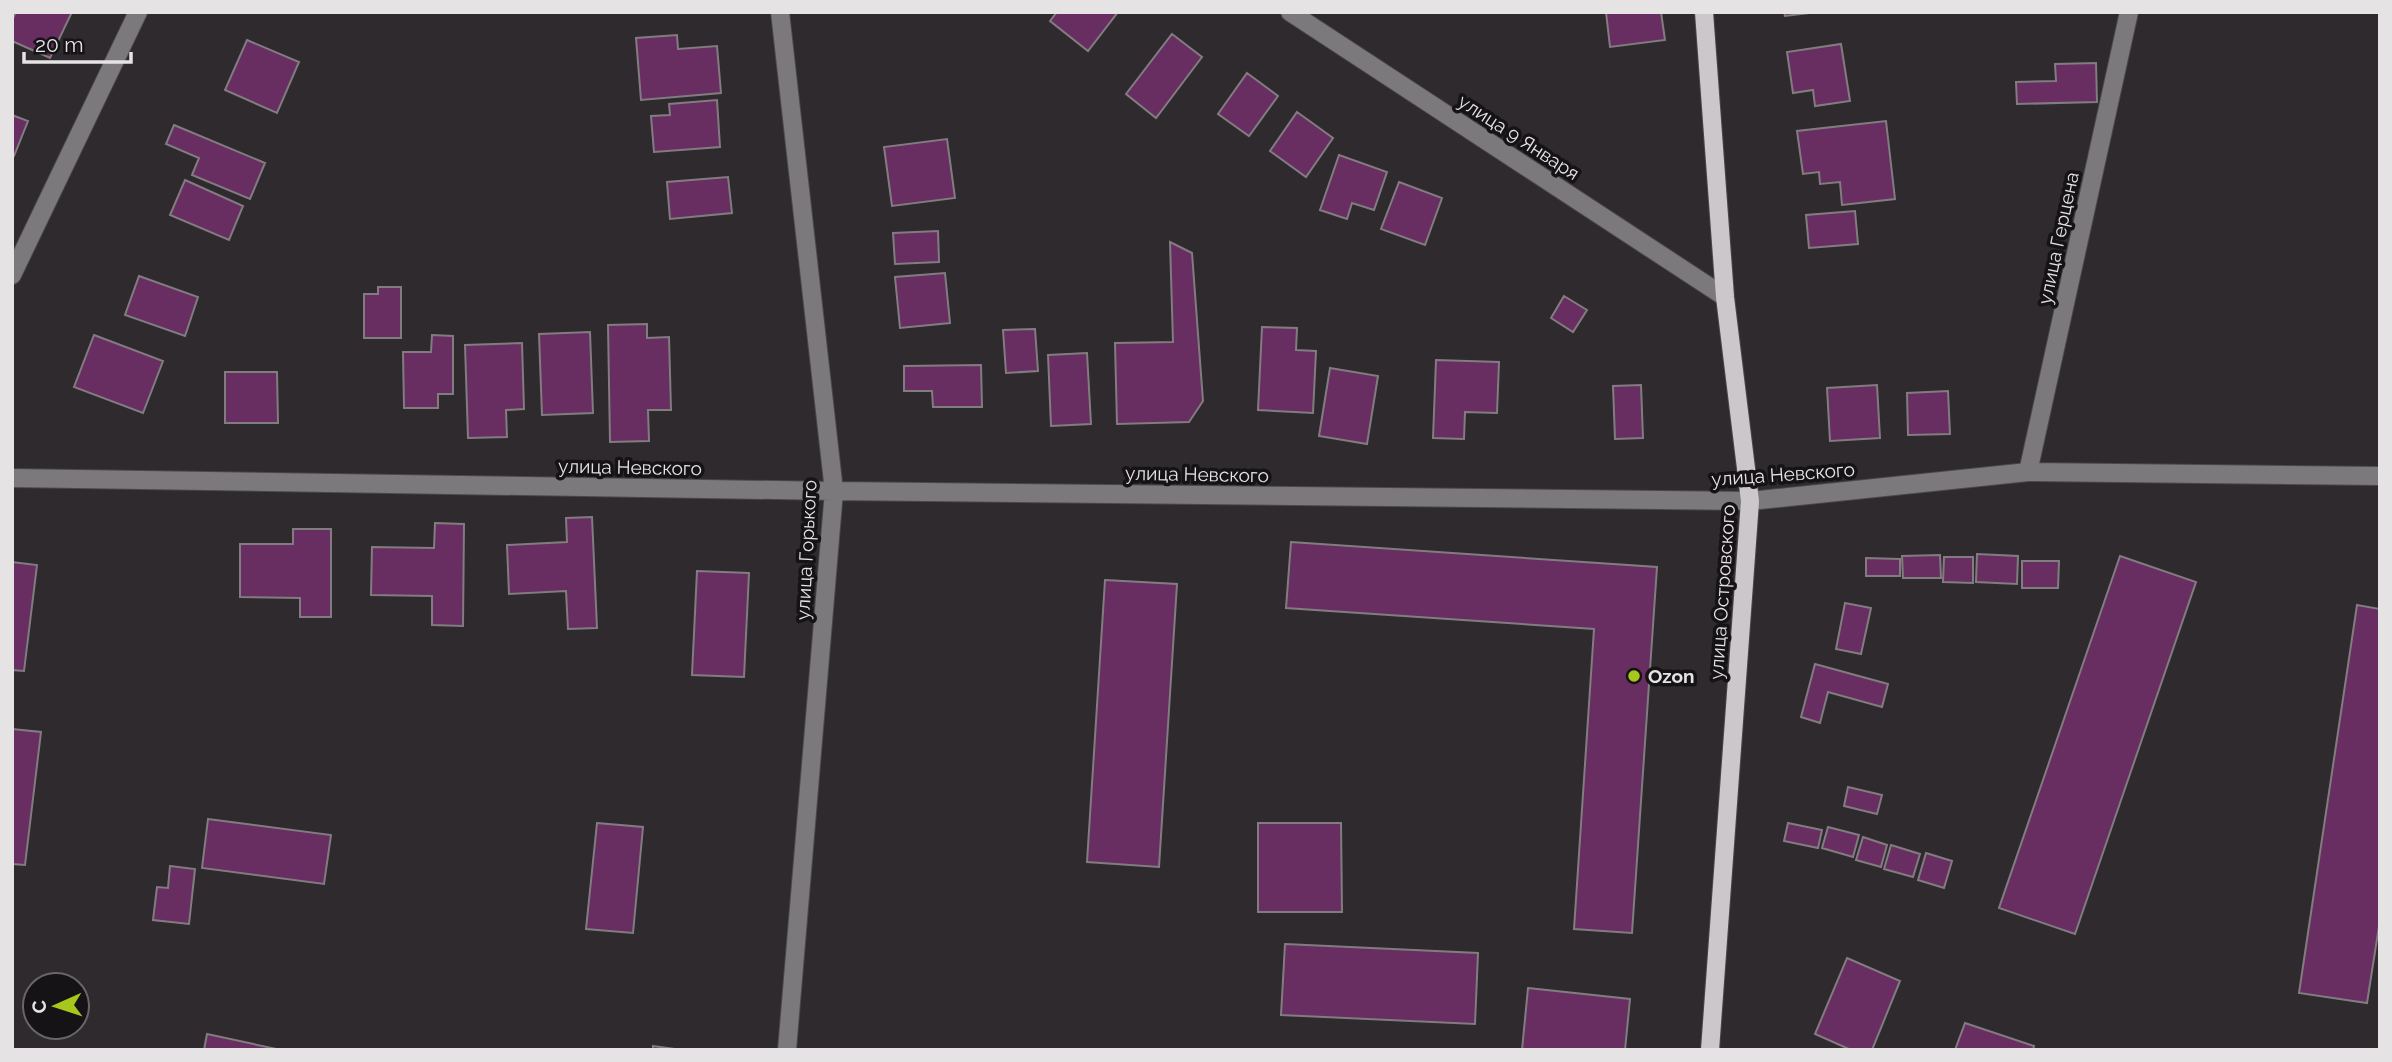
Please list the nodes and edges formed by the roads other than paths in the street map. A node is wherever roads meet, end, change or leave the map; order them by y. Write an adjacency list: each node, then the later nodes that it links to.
1 (138, 12): 6 (street)
2 (780, 12): 11 (street, улица Горького)
3 (1290, 12): 7 (street, улица 9 Января)
4 (1704, 12): 7 (main road, улица Островского)
5 (2129, 12): 8 (street, улица Герцена)
6 (12, 275)
7 (1725, 296): 12 (main road, улица Островского)
8 (2028, 472): 9 (street, улица Невского); 12 (street, улица Невского)
9 (2380, 476)
10 (12, 478): 11 (street, улица Невского)
11 (834, 491): 12 (street, улица Невского); 13 (street, улица Горького)
12 (1750, 501): 14 (main road, улица Островского)
13 (787, 1050)
14 (1710, 1050)

